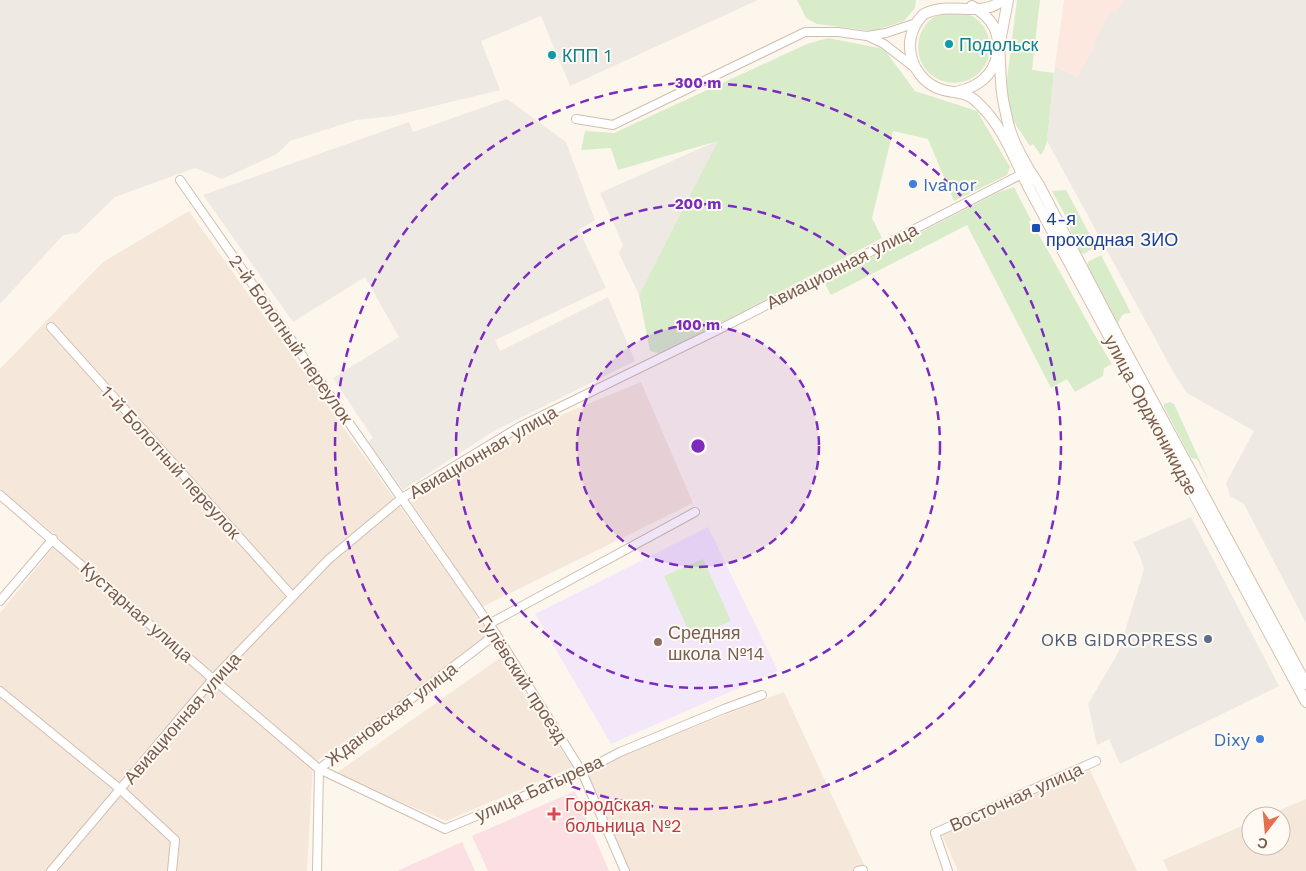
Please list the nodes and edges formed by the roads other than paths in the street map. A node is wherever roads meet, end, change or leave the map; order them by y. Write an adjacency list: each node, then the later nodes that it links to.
1 (929, 0): 5 (main road)
2 (1003, 0): 4 (main road)
3 (1008, 0): 8 (main road)
4 (966, 2): 5 (main road); 8 (main road)
5 (924, 14): 6 (main road)
6 (916, 23): 7 (street); 9 (main road)
7 (867, 36): 9 (street); 11 (street)
8 (998, 50): 10 (main road); 12 (main road)
9 (915, 69): 10 (main road)
10 (955, 91): 12 (main road)
11 (576, 119)
12 (1004, 126): 13 (main road, улица Орджоникидзе); 25 (main road, улица Орджоникидзе)
13 (1022, 174): 17 (street, Авиационная улица); 28 (main road, улица Орджоникидзе)
14 (180, 180): 17 (street, 2-й Болотный переулок)
15 (50, 327): 20 (street, 1-й Болотный переулок)
16 (0, 495): 19 (street, Кустарная улица)
17 (402, 498): 20 (street, Авиационная улица); 22 (street, Гулёвский проезд)
18 (695, 512): 22 (street)
19 (53, 539): 21 (street); 24 (street, Кустарная улица)
20 (292, 596): 24 (street, Авиационная улица)
21 (0, 601)
22 (489, 624): 23 (street, Гулёвский проезд)
23 (496, 634): 30 (street, Ждановская улица); 31 (street, Гулёвский проезд)
24 (213, 679): 30 (street, Кустарная улица); 32 (street, Авиационная улица)
25 (1306, 684)
26 (0, 691): 32 (street)
27 (762, 695): 31 (street, улица Батырева)
28 (1306, 702)
29 (1096, 761): 39 (street, Восточная улица)
30 (319, 768): 31 (street, улица Батырева); 35 (street, Ждановская улица)
31 (582, 772): 36 (street, Гулёвский проезд)
32 (120, 789): 33 (street, Авиационная улица); 34 (street)
33 (51, 871)
34 (172, 871)
35 (317, 871)
36 (625, 871)
37 (858, 871): 38 (street)
38 (864, 871)
39 (948, 871)

